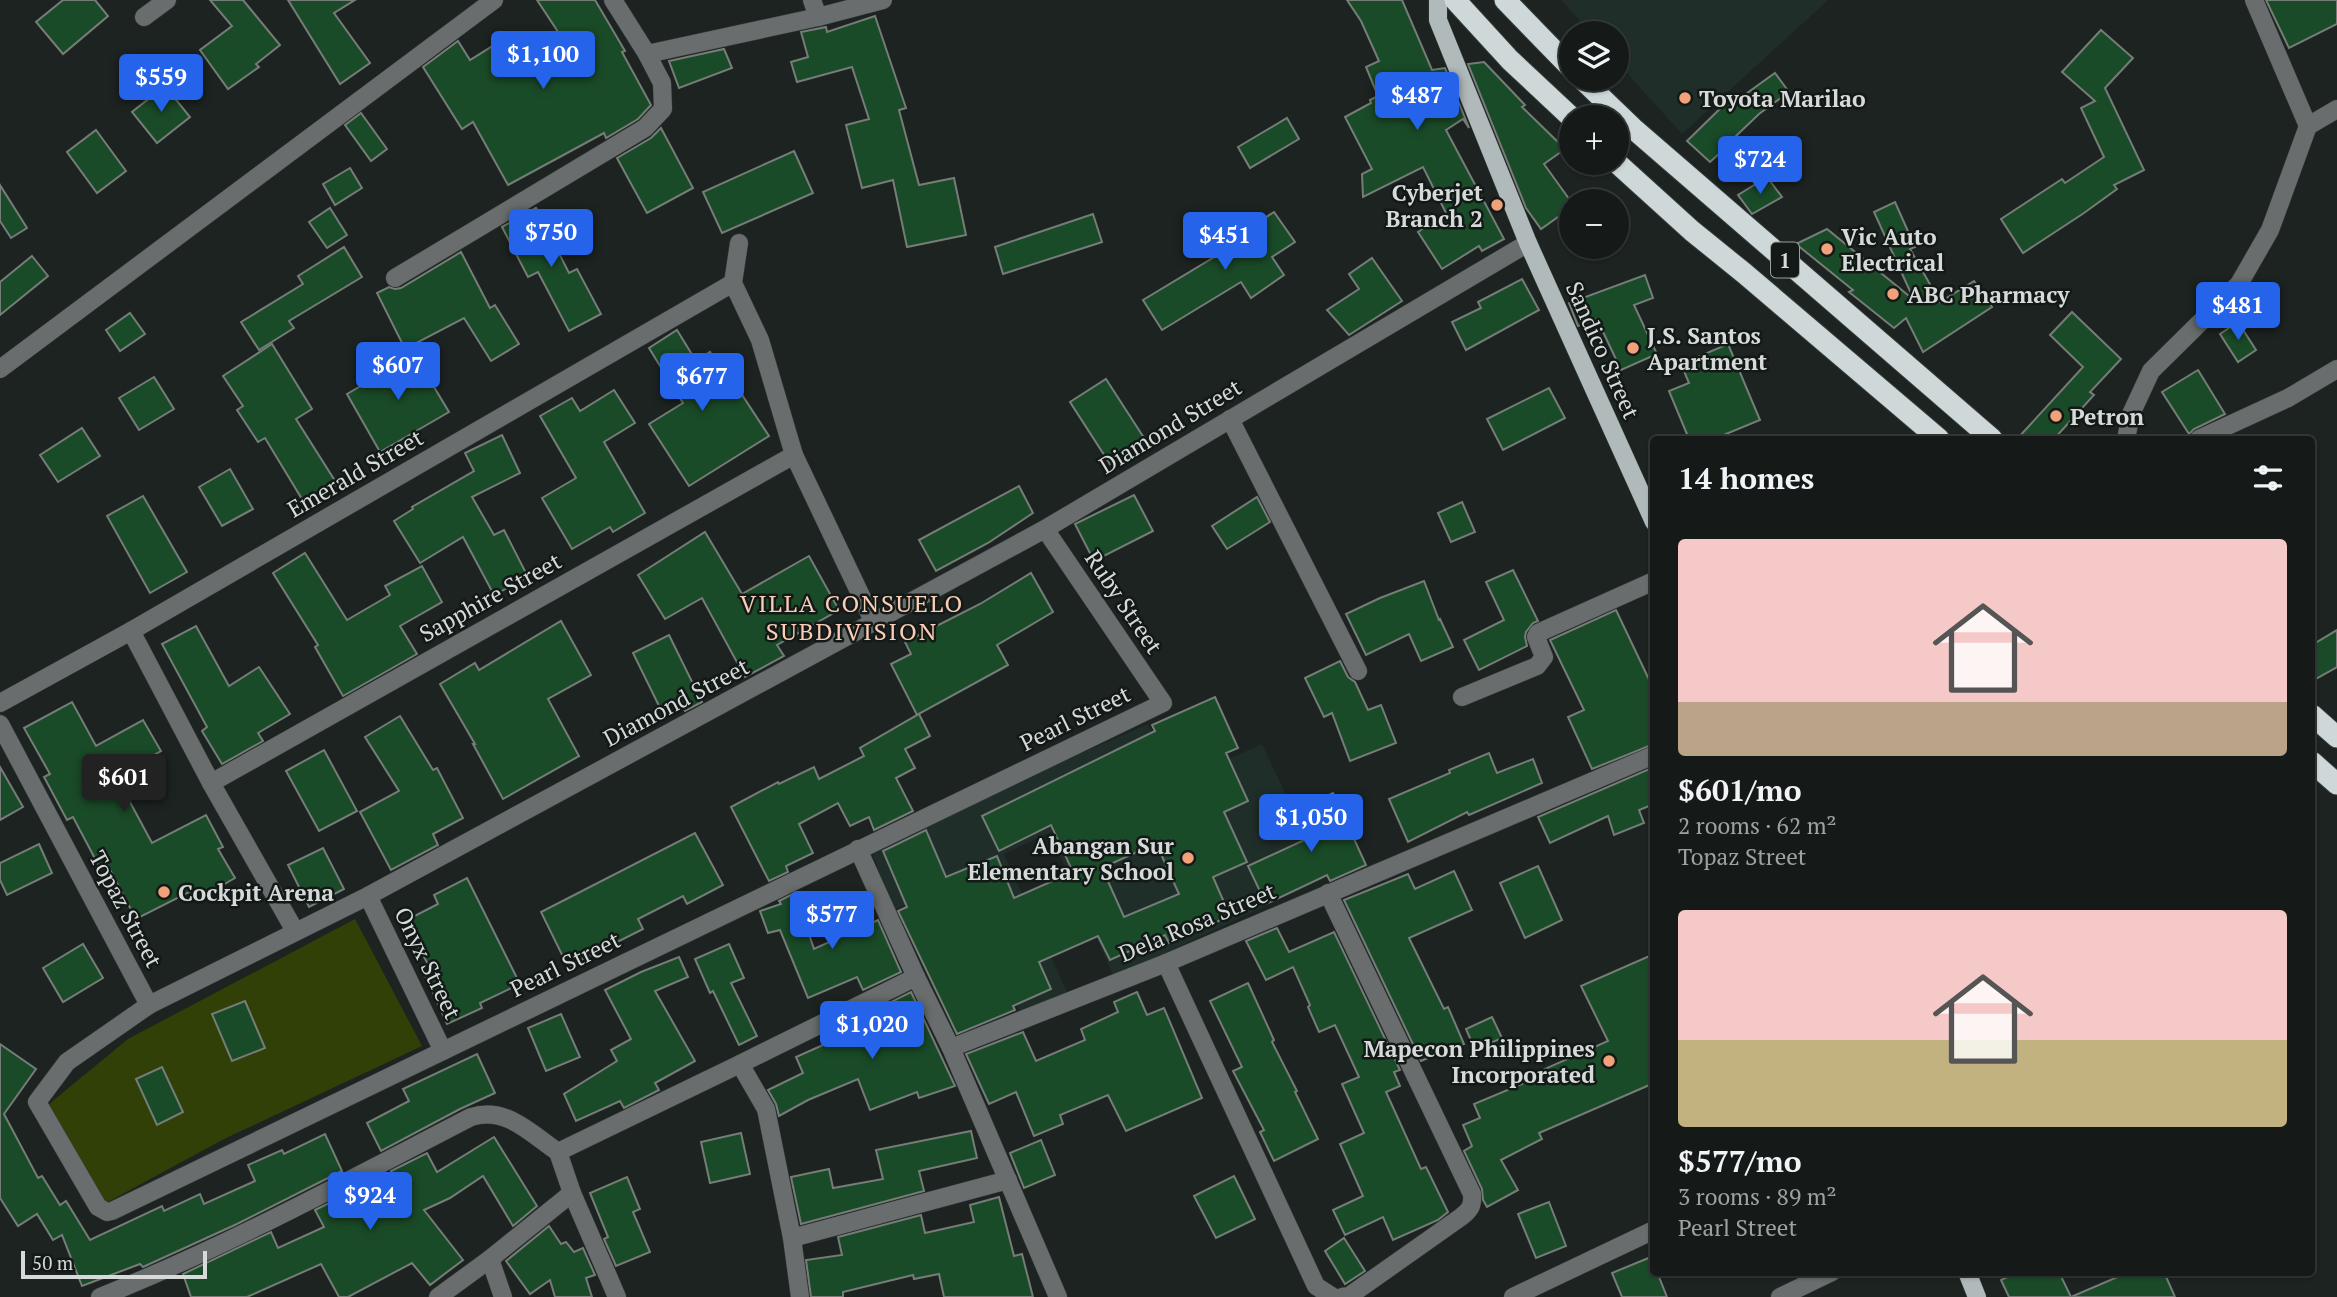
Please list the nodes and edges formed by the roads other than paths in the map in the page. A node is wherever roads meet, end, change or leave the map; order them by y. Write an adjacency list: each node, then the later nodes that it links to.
1 (167, 0): 10 (street)
2 (494, 0): 22 (street)
3 (613, 0): 11 (street)
4 (883, 0): 9 (street)
5 (1438, 0): 19 (main road, Sandico Street)
6 (1455, 0): 14 (highway)
7 (1505, 0): 12 (highway)
8 (2254, 0): 16 (street)
9 (815, 8): 11 (street)
10 (144, 17)
11 (647, 54): 20 (street)
12 (1559, 56)
13 (1594, 91): 26 (highway, 1)
14 (1559, 106)
15 (2337, 109): 16 (street)
16 (2308, 126): 27 (street)
17 (1629, 174): 25 (highway, 1)
18 (739, 243): 21 (street)
19 (1528, 243): 24 (street, Diamond Street); 30 (main road, Sandico Street)
20 (396, 278)
21 (733, 283): 29 (street); 34 (street, Emerald Street)
22 (0, 369)
23 (2337, 369): 28 (street)
24 (1230, 419): 31 (street, Diamond Street); 35 (street)
25 (1935, 436)
26 (1989, 436)
27 (2127, 436)
28 (2206, 436)
29 (793, 455): 33 (street); 44 (street, Sapphire Street)
30 (1650, 513)
31 (1045, 529): 33 (street, Diamond Street); 38 (street, Ruby Street)
32 (1650, 583): 36 (street)
33 (874, 623): 48 (street, Diamond Street)
34 (131, 631): 37 (street, Emerald Street); 44 (street)
35 (1358, 671)
36 (1462, 697)
37 (0, 703)
38 (1163, 703): 46 (street, Pearl Street)
39 (2315, 718): 41 (highway)
40 (0, 724): 52 (street, Topaz Street)
41 (2337, 737)
42 (1650, 757): 47 (street, Dela Rosa Street)
43 (2315, 765): 45 (highway)
44 (211, 783): 49 (street)
45 (2337, 784)
46 (858, 849): 51 (street); 54 (street, Pearl Street)
47 (1328, 894): 50 (street, Dela Rosa Street); 72 (street)
48 (368, 896): 49 (street, Diamond Street); 54 (street, Onyx Street)
49 (295, 931): 52 (street, Diamond Street)
50 (1166, 963): 53 (street, Dela Rosa Street); 71 (street)
51 (916, 977): 53 (street); 55 (street)
52 (149, 1004): 56 (street, Diamond Street)
53 (951, 1048): 58 (street)
54 (443, 1051): 56 (street, Pearl Street)
55 (740, 1064): 57 (street); 61 (street)
56 (37, 1102)
57 (558, 1152): 59 (street); 65 (street)
58 (1008, 1180): 61 (street); 70 (street)
59 (572, 1193): 62 (street); 68 (street)
60 (1650, 1232): 73 (street)
61 (792, 1238): 69 (street)
62 (490, 1259): 66 (street); 67 (street)
63 (1821, 1276): 74 (street)
64 (1969, 1276): 75 (main road)
65 (100, 1297)
66 (438, 1297)
67 (503, 1297)
68 (617, 1297)
69 (800, 1297)
70 (1058, 1297)
71 (1333, 1297)
72 (1342, 1297)
73 (1513, 1297)
74 (1780, 1297)
75 (1977, 1297)

